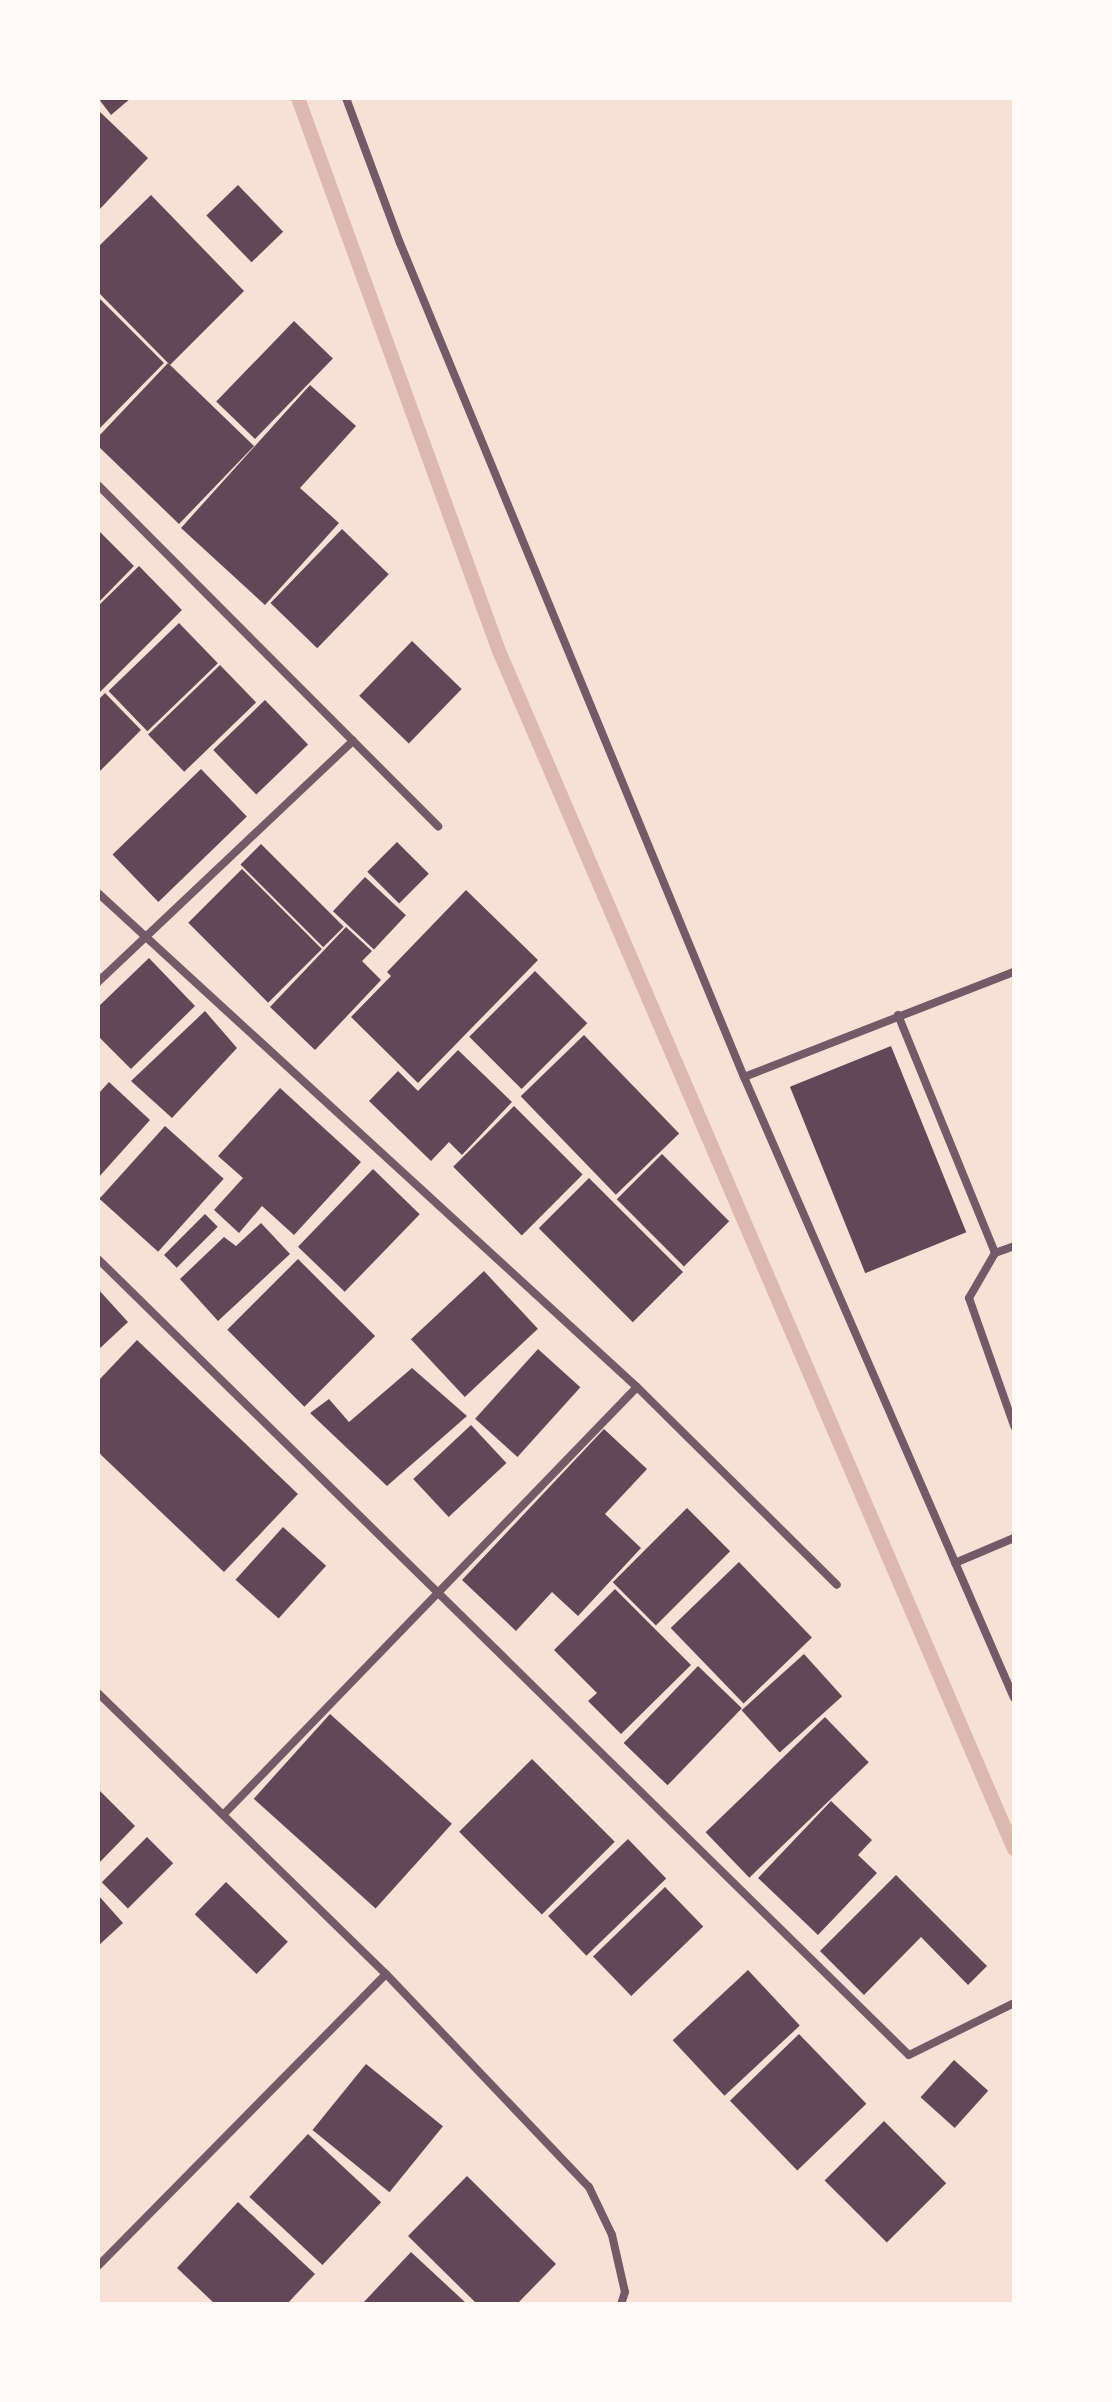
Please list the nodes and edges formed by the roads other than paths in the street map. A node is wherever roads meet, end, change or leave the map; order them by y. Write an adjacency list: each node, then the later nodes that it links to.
1 (346, 98): 10 (street)
2 (98, 485): 3 (street)
3 (353, 741): 4 (street); 6 (street)
4 (438, 826)
5 (98, 893): 6 (street)
6 (146, 938): 8 (street); 14 (street)
7 (1014, 972): 9 (street)
8 (98, 982)
9 (898, 1015): 10 (street); 12 (street)
10 (744, 1077): 17 (street)
11 (1014, 1246): 12 (street)
12 (995, 1253): 15 (street)
13 (98, 1259): 19 (street)
14 (637, 1387): 18 (street); 19 (street)
15 (1014, 1426)
16 (1014, 1538): 17 (street)
17 (955, 1563): 21 (street)
18 (837, 1585)
19 (438, 1593): 22 (street); 24 (street)
20 (98, 1693): 22 (street)
21 (1014, 1698)
22 (223, 1815): 23 (street)
23 (386, 1974): 25 (street); 26 (street)
24 (1014, 2003)
25 (98, 2266)
26 (621, 2304)

